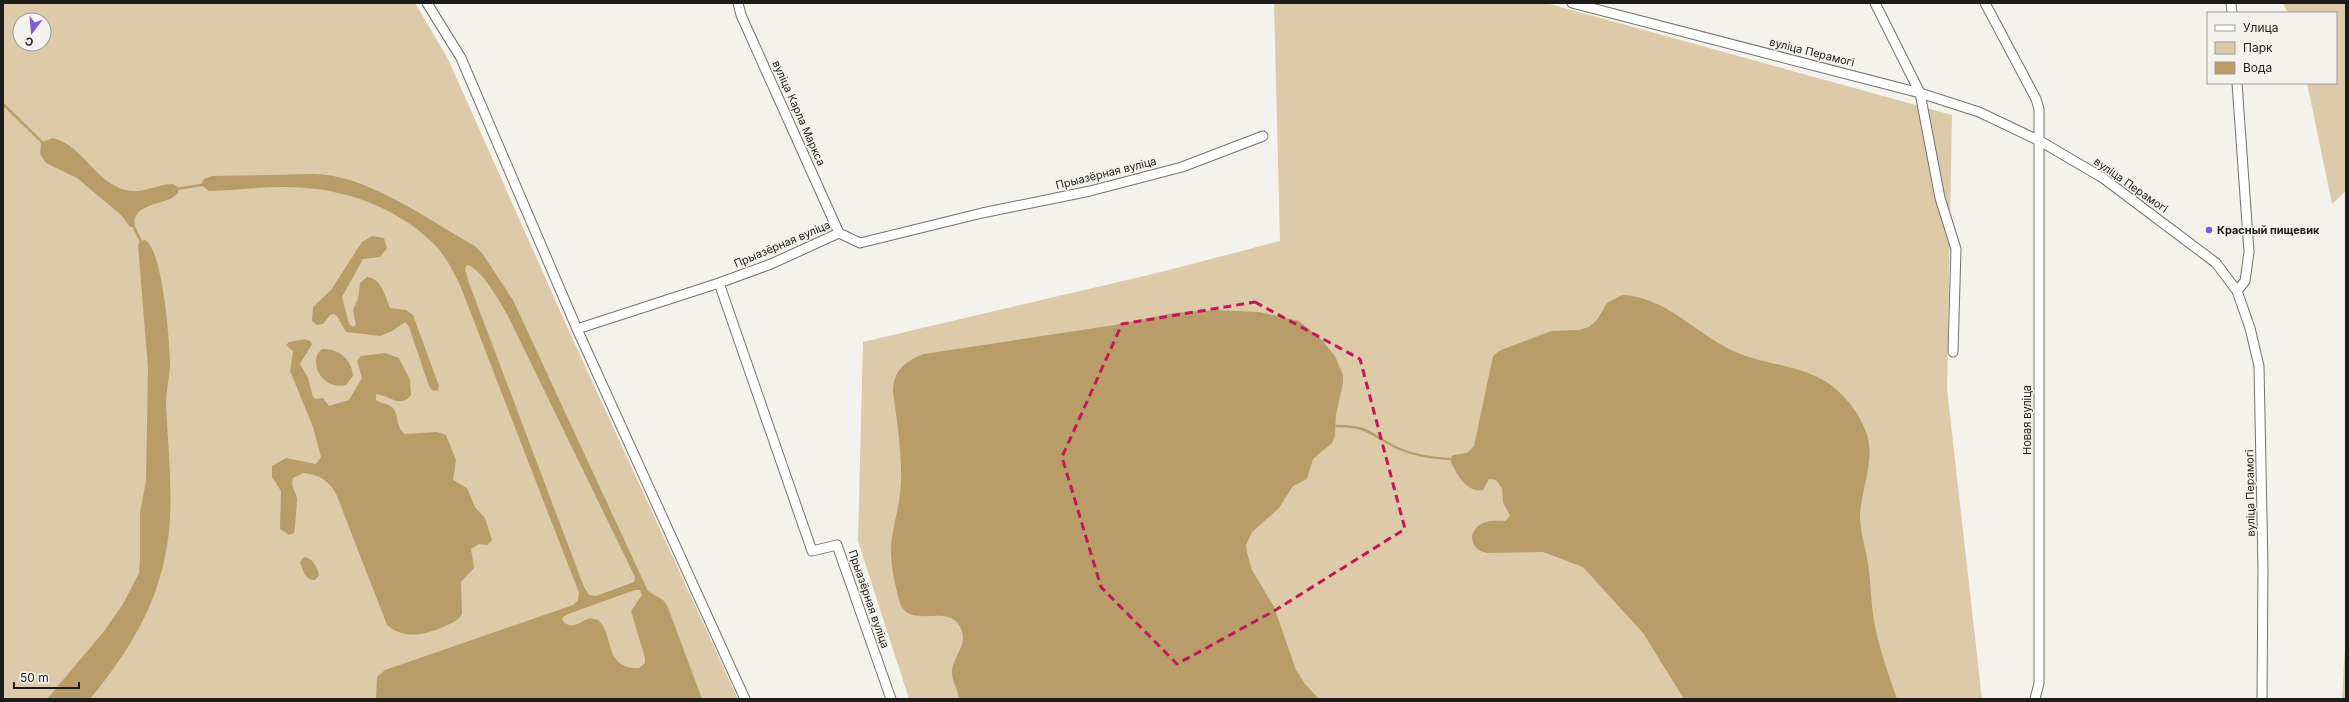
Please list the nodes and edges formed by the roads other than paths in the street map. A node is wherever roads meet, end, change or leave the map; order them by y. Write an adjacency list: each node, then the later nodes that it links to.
1 (427, 3): 13 (street)
2 (738, 3): 10 (street, вуліца Карла Маркса)
3 (1572, 3): 7 (street, вуліца Перамогі)
4 (1875, 3): 7 (street)
5 (1985, 3): 9 (street)
6 (2237, 84): 12 (street)
7 (1920, 92): 9 (street, вуліца Перамогі); 14 (street)
8 (1263, 136): 10 (street, Прыазёрная вуліца)
9 (2040, 141): 12 (street, вуліца Перамогі); 17 (street, Новая вуліца)
10 (839, 233): 11 (street, Прыазёрная вуліца)
11 (719, 283): 13 (street); 16 (street, Прыазёрная вуліца)
12 (2237, 291): 18 (street, вуліца Перамогі)
13 (578, 329): 15 (street)
14 (1952, 352)
15 (744, 699)
16 (890, 699)
17 (2035, 699)
18 (2262, 699)

